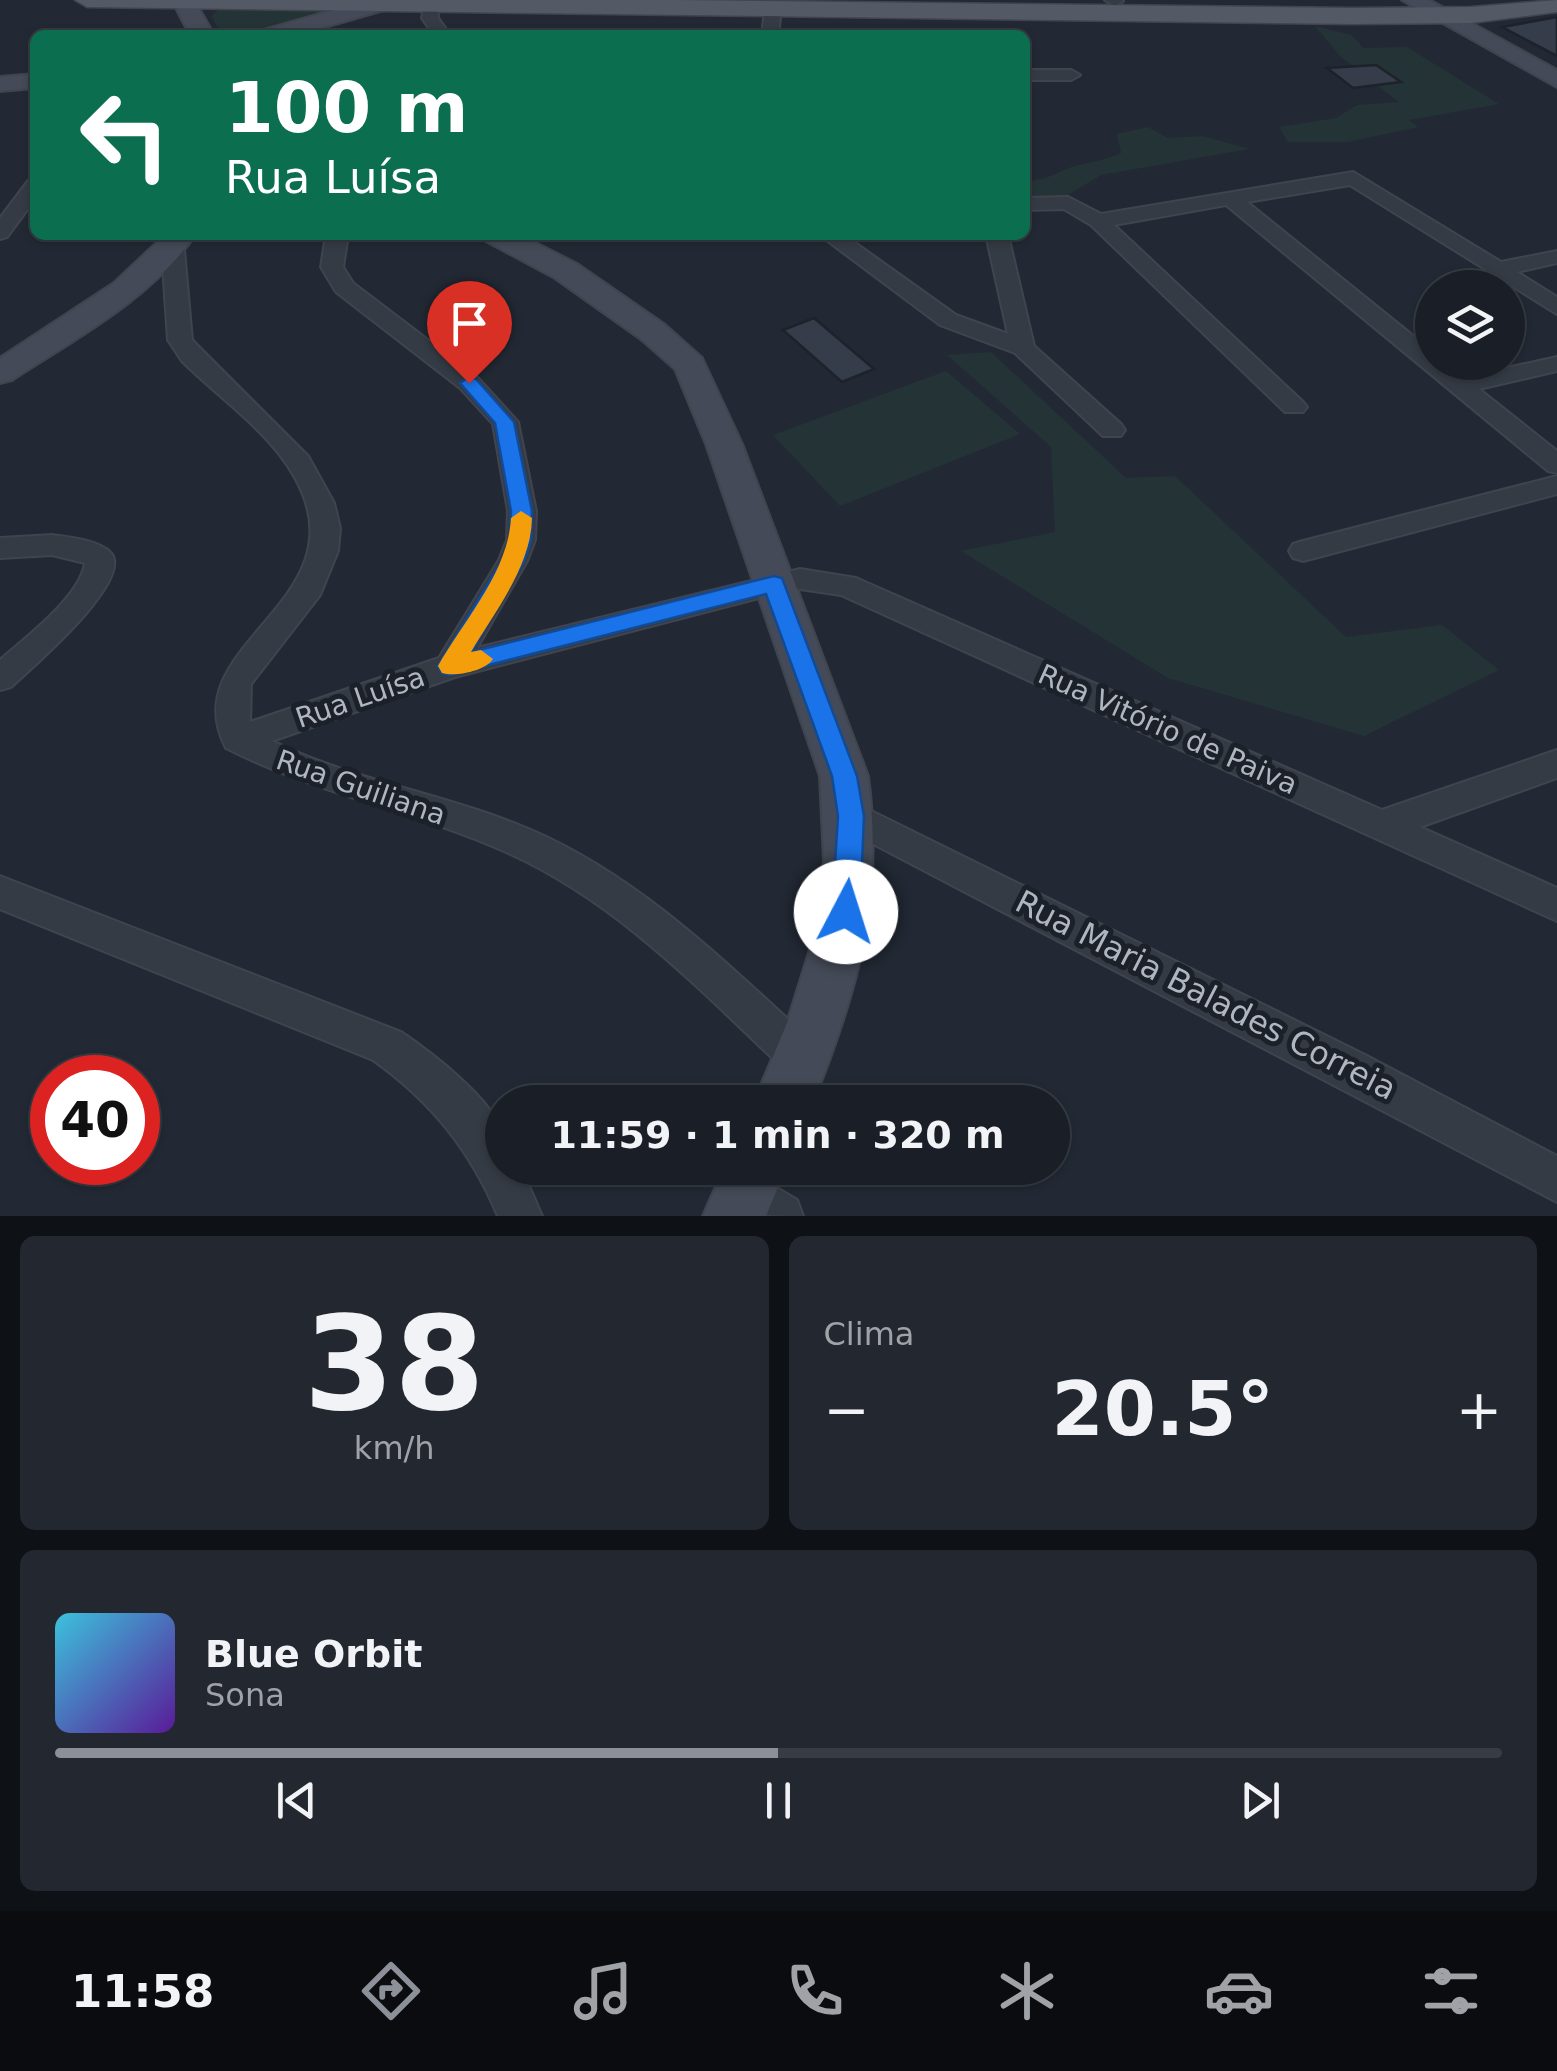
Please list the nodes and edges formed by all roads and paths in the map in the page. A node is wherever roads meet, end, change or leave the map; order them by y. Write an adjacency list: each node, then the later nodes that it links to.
1 (86, 0): 5 (main road)
2 (943, 0): 3 (main road)
3 (974, 0): 6 (main road)
4 (1413, 0): 13 (street)
5 (182, 1): 9 (main road); 15 (street)
6 (1114, 1): 10 (main road)
7 (387, 2): 8 (main road); 12 (main road)
8 (434, 3): 14 (main road); 18 (street)
9 (236, 4): 12 (main road); 16 (main road)
10 (1265, 4): 13 (main road); 14 (main road)
11 (1557, 5): 13 (main road)
12 (334, 12): 17 (street)
13 (1442, 16): 21 (street)
14 (772, 22)
15 (199, 30)
16 (200, 30)
17 (285, 30)
18 (438, 30)
19 (1030, 75): 20 (street)
20 (1071, 75)
21 (1557, 80)
22 (30, 81): 23 (street)
23 (0, 84)
24 (30, 191): 28 (street)
25 (1231, 199): 27 (street); 35 (street); 40 (street)
26 (1030, 204): 27 (street)
27 (1098, 221): 41 (street)
28 (0, 233)
29 (336, 240): 48 (street)
30 (506, 240): 47 (street)
31 (838, 240): 37 (street)
32 (997, 240): 37 (street)
33 (177, 242): 39 (street); 50 (street)
34 (1557, 257): 35 (street)
35 (1501, 269): 36 (street)
36 (1557, 307)
37 (1023, 348): 42 (street)
38 (1557, 364): 40 (street)
39 (0, 373)
40 (1460, 386): 43 (street)
41 (1294, 407)
42 (1112, 430)
43 (1557, 465)
44 (1557, 485): 46 (street)
45 (0, 548): 49 (street)
46 (1303, 551)
47 (774, 584): 48 (street, Rua Luísa); 52 (street); 53 (street, Rua Vitório de Paiva)
48 (450, 666): 50 (street, Rua Luísa)
49 (0, 678)
50 (238, 740): 56 (street, Rua Guiliana)
51 (1557, 764): 53 (street)
52 (851, 816): 56 (street); 57 (street, Rua Maria Balades Correia)
53 (1383, 825): 55 (street, Rua Vitório de Paiva)
54 (0, 892): 58 (street)
55 (1557, 905)
56 (793, 1081)
57 (1557, 1180)
58 (520, 1216)

